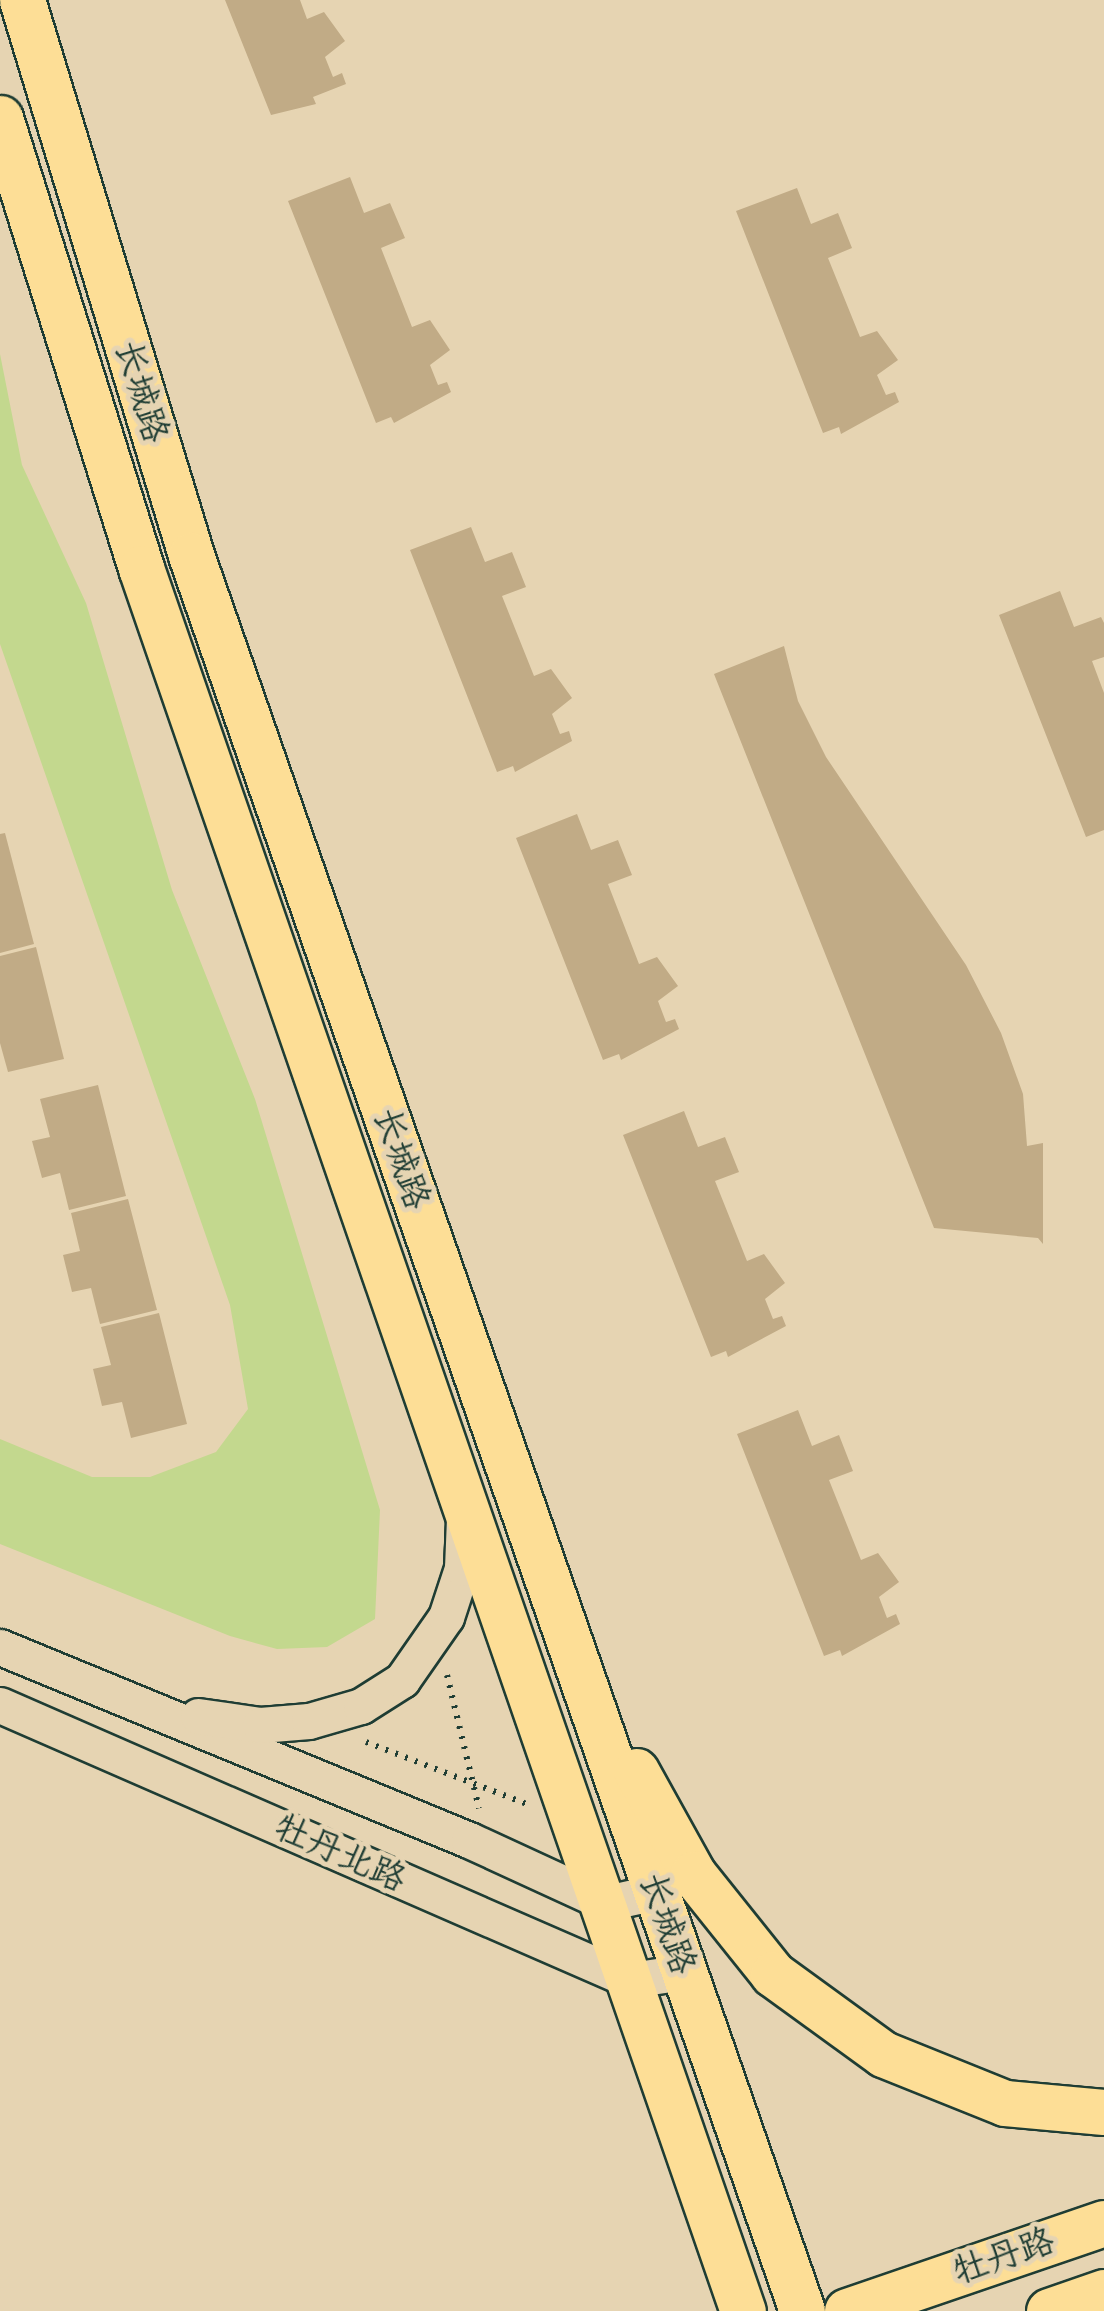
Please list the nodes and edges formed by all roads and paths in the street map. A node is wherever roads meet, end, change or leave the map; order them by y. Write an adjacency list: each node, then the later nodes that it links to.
1 (22, 0): 4 (main road, 长城路)
2 (0, 118): 3 (main road, 长城路)
3 (436, 1412): 5 (street); 11 (main road, 长城路)
4 (564, 1630): 13 (main road, 长城路); 17 (main road)
5 (437, 1635): 9 (street); 10 (path)
6 (0, 1646): 8 (street, 牡丹北路)
7 (0, 1706): 16 (street, 牡丹北路)
8 (145, 1710): 9 (street); 12 (street, 牡丹北路)
9 (309, 1721): 10 (path)
10 (475, 1781): 11 (path); 12 (path)
11 (579, 1826): 14 (main road, 长城路)
12 (469, 1840): 14 (street, 牡丹北路)
13 (656, 1892): 14 (street); 15 (main road, 长城路)
14 (606, 1903): 16 (main road, 长城路)
15 (684, 1972): 16 (street); 21 (main road, 长城路)
16 (630, 1980): 20 (main road, 长城路)
17 (1104, 2112)
18 (1104, 2223): 22 (main road, 牡丹路)
19 (1104, 2292): 23 (main road, 牡丹路)
20 (743, 2311)
21 (802, 2311)
22 (847, 2311)
23 (1049, 2311)

